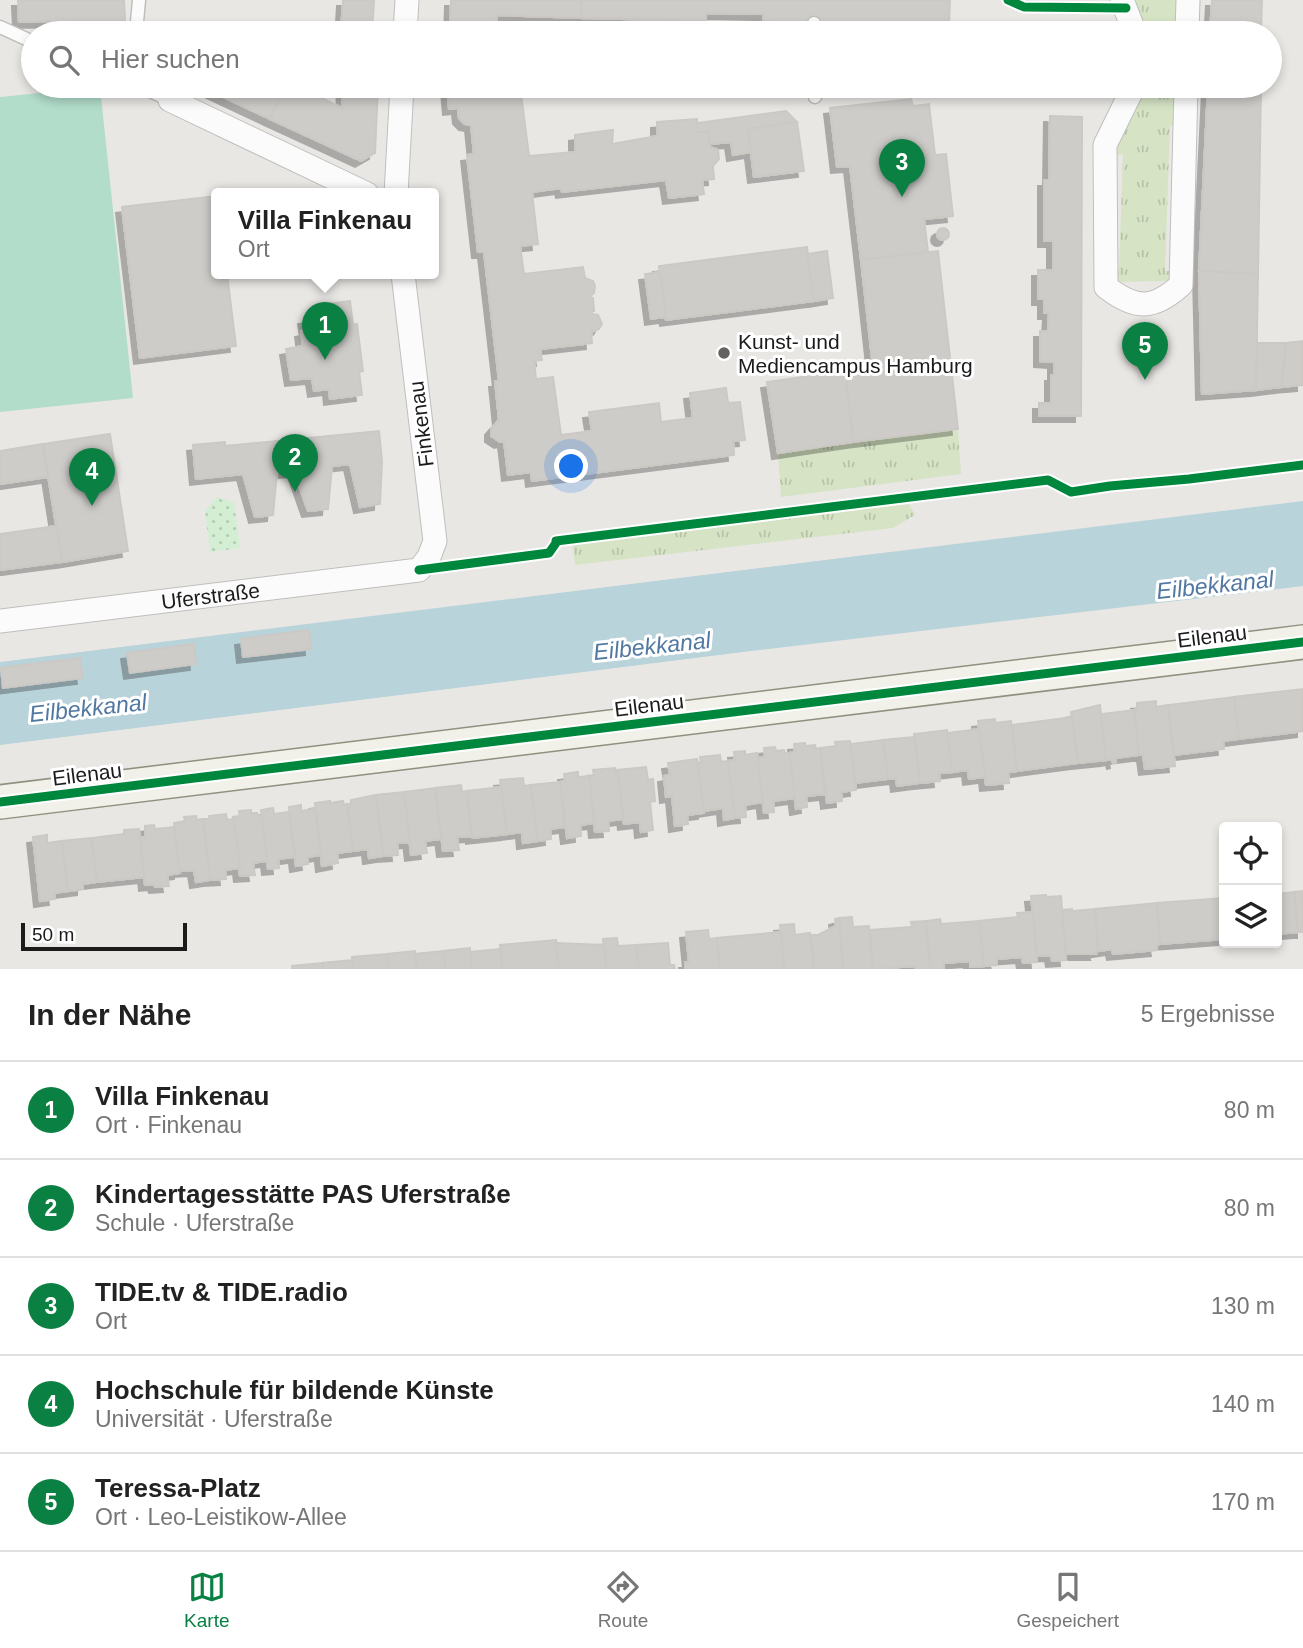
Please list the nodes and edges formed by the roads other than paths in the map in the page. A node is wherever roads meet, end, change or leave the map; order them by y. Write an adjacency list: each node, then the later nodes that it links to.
1 (139, 0): 5 (lane)
2 (407, 0): 6 (street)
3 (1122, 0): 7 (street)
4 (1188, 0): 8 (street)
5 (137, 21)
6 (406, 21)
7 (1130, 21)
8 (1187, 21)
9 (0, 27): 10 (lane)
10 (21, 37)
11 (166, 98): 15 (lane)
12 (401, 98): 17 (street)
13 (1128, 98): 14 (street)
14 (1186, 98)
15 (170, 100): 16 (street)
16 (354, 188)
17 (396, 188)
18 (404, 279): 19 (street, Finkenau)
19 (419, 570): 20 (street, Uferstraße)
20 (0, 621)
21 (1303, 642): 22 (street, Eilenau)
22 (0, 802)

